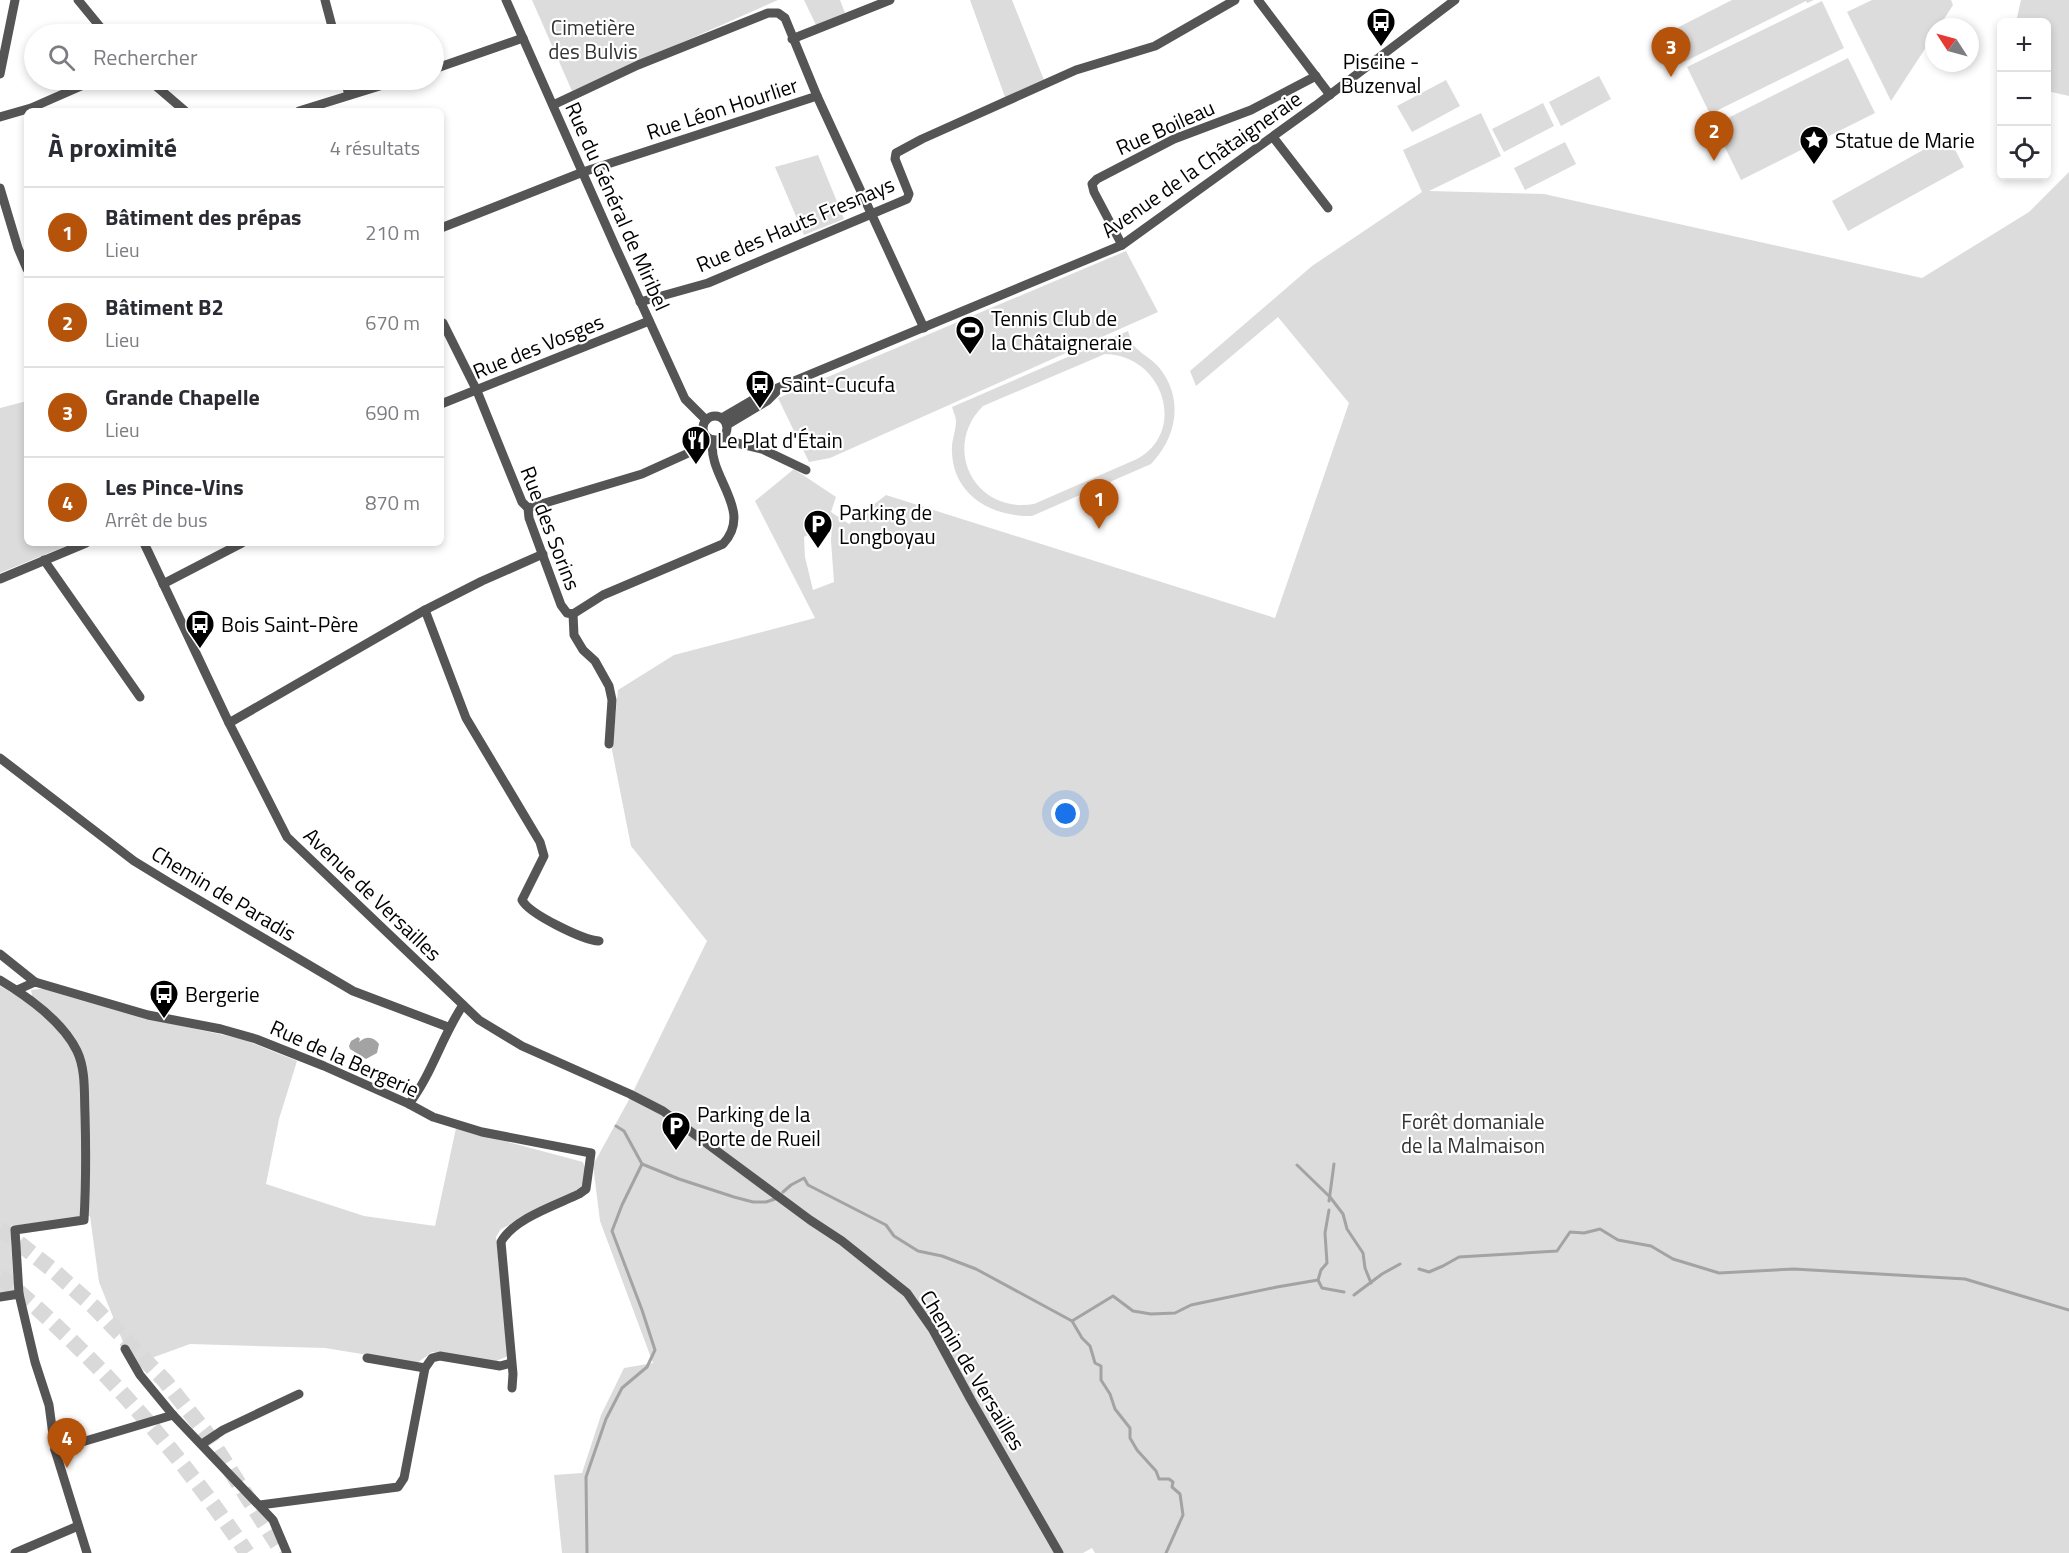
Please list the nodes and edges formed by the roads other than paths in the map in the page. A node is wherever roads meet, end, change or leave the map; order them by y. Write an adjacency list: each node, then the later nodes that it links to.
1 (15, 0): 14 (street)
2 (78, 0): 9 (street)
3 (325, 0): 10 (street)
4 (506, 0): 11 (street, Rue du Général de Miribel)
5 (890, 0): 12 (street)
6 (1235, 0): 33 (street, Rue des Hauts Fresnays)
7 (1258, 0): 15 (street)
8 (1455, 0): 21 (street, Avenue de la Châtaigneraie)
9 (98, 24)
10 (331, 24)
11 (523, 38): 13 (street); 23 (street, Rue du Général de Miribel)
12 (792, 39): 22 (street, Rue Léon Hourlier); 23 (street, Rue Léon Hourlier)
13 (444, 66)
14 (0, 74)
15 (1316, 76): 21 (street); 35 (street, Rue Boileau)
16 (72, 90): 24 (street)
17 (161, 90): 25 (street)
18 (348, 90): 20 (street)
19 (366, 90): 20 (street)
20 (349, 95): 26 (street)
21 (1330, 95): 29 (street, Avenue de la Châtaigneraie)
22 (816, 96): 30 (street, Rue Léon Hourlier); 33 (street)
23 (553, 105): 30 (street, Rue du Général de Miribel)
24 (32, 108)
25 (182, 108)
26 (308, 108)
27 (24, 110): 28 (street)
28 (0, 117)
29 (1273, 137): 32 (street); 35 (street, Avenue de la Châtaigneraie)
30 (583, 172): 34 (street, Rue Léon Hourlier); 37 (street, Rue du Général de Miribel)
31 (0, 188): 36 (street)
32 (1328, 208)
33 (870, 214): 37 (street, Rue des Hauts Fresnays); 40 (street)
34 (444, 227)
35 (1122, 245): 40 (street, Avenue de la Châtaigneraie)
36 (24, 262)
37 (640, 302): 38 (street, Rue du Général de Miribel)
38 (649, 321): 41 (street, Rue des Vosges); 43 (street, Rue du Général de Miribel)
39 (444, 325): 41 (street, Rue des Sorins)
40 (924, 328): 44 (street, Avenue de la Châtaigneraie)
41 (477, 390): 42 (street, Rue des Vosges); 48 (street, Rue des Sorins)
42 (444, 403)
43 (706, 420): 44 (street); 46 (street)
44 (725, 422): 45 (street)
45 (724, 437): 46 (street); 47 (street)
46 (710, 439): 48 (street); 57 (street)
47 (806, 470)
48 (528, 508): 52 (street, Rue des Sorins)
49 (79, 546): 53 (street)
50 (145, 546): 55 (street, Avenue de Versailles)
51 (237, 546): 55 (street)
52 (543, 554): 56 (street); 57 (street, Rue des Sorins)
53 (44, 560): 54 (street); 58 (street)
54 (0, 579)
55 (163, 584): 59 (street, Avenue de Versailles)
56 (425, 610): 59 (street); 62 (street)
57 (573, 614): 60 (street, Rue des Sorins)
58 (140, 696)
59 (229, 723): 67 (street, Avenue de Versailles)
60 (609, 744)
61 (0, 758): 68 (street, Chemin de Paradis)
62 (599, 941)
63 (0, 954): 65 (street)
64 (0, 980): 66 (street)
65 (35, 981): 66 (street); 70 (street, Rue de la Bergerie)
66 (17, 990): 71 (street)
67 (463, 1005): 68 (street); 69 (street, Avenue de Versailles)
68 (448, 1027): 70 (street)
69 (586, 1075): 87 (street, Chemin de Versailles)
70 (409, 1104): 75 (street, Rue de la Bergerie)
71 (19, 1294): 72 (street); 81 (street)
72 (0, 1297)
73 (125, 1349): 79 (street)
74 (367, 1358): 76 (street)
75 (511, 1363): 76 (street); 77 (street)
76 (425, 1368): 82 (street)
77 (512, 1388)
78 (299, 1394): 80 (street)
79 (173, 1415): 80 (street); 81 (street)
80 (202, 1444): 82 (street)
81 (55, 1450): 83 (street)
82 (260, 1505): 86 (street)
83 (78, 1526): 84 (street); 85 (street)
84 (15, 1553)
85 (87, 1553)
86 (287, 1553)
87 (1059, 1553)

